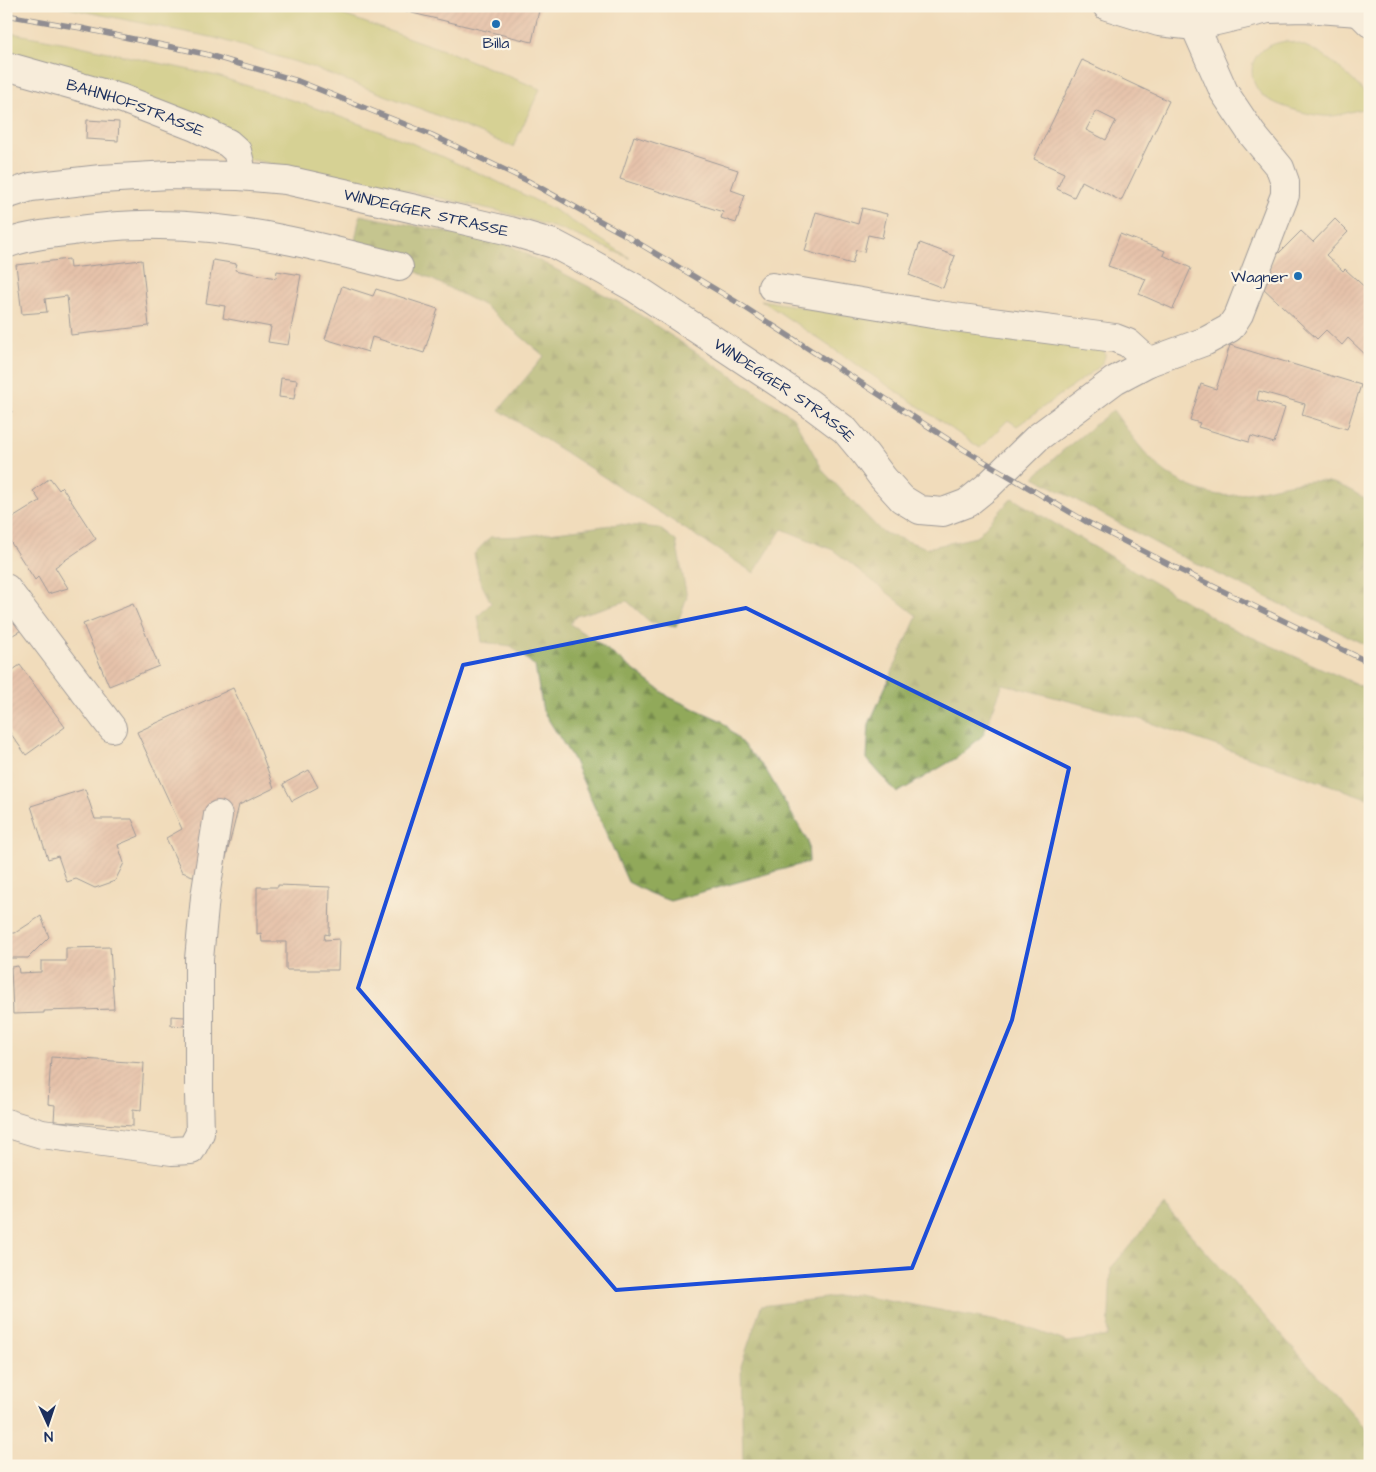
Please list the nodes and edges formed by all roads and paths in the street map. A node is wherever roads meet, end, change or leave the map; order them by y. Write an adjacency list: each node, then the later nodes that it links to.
1 (1107, 6): 4 (street)
2 (1225, 6): 4 (street)
3 (1361, 14): 4 (street)
4 (1190, 16): 11 (street, WINDEGGER STRASSE)
5 (6, 66): 6 (street, BAHNHOFSTRASSE)
6 (239, 176): 7 (street, WINDEGGER STRASSE); 11 (street, WINDEGGER STRASSE)
7 (6, 195)
8 (6, 244): 9 (street)
9 (399, 267)
10 (772, 287): 11 (street)
11 (1149, 362)
12 (6, 588): 13 (street)
13 (112, 728)
14 (218, 815): 15 (street)
15 (10, 1115)

